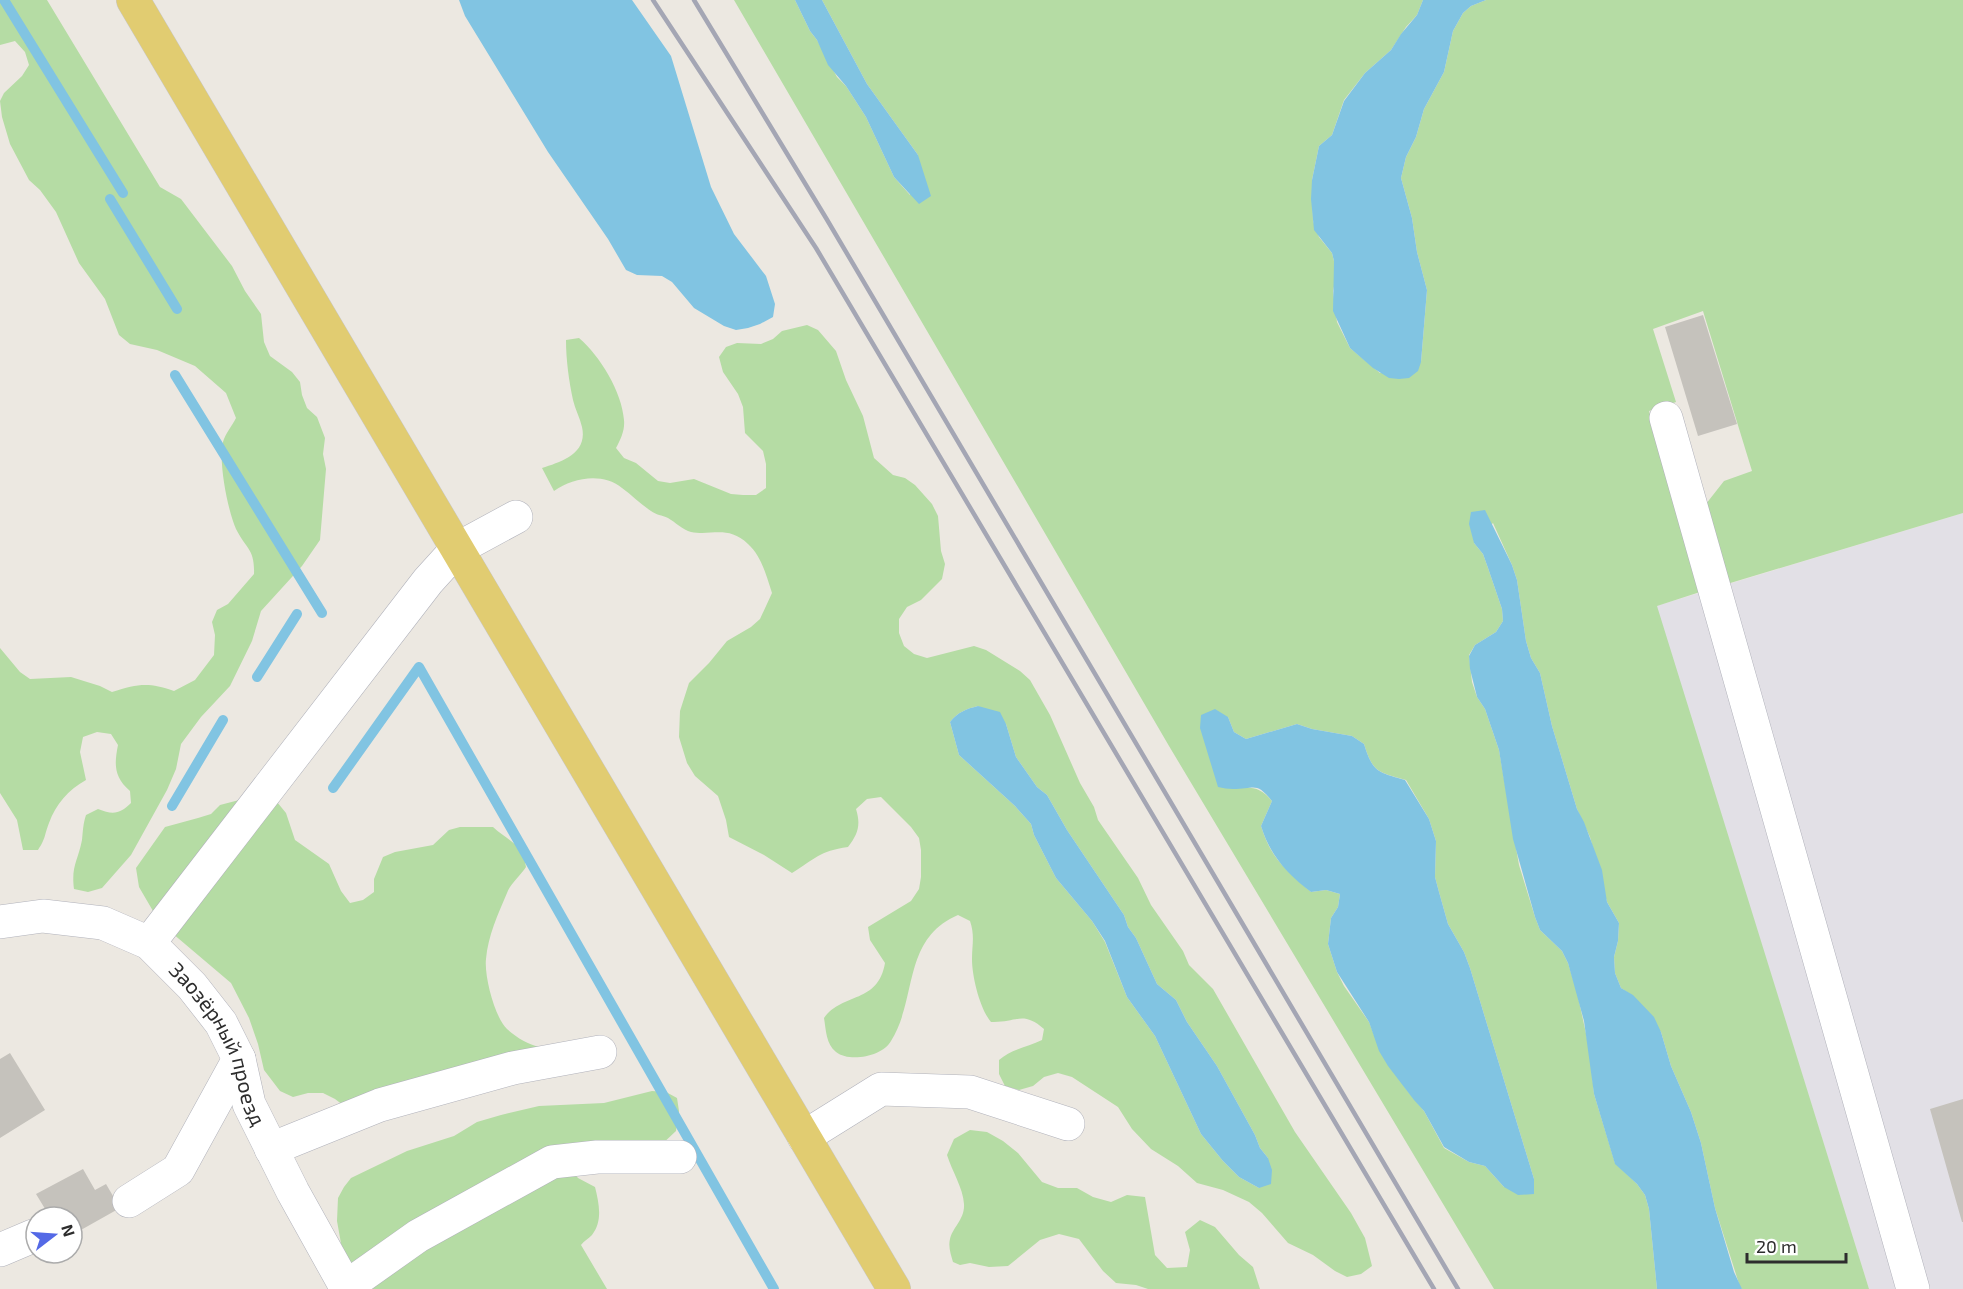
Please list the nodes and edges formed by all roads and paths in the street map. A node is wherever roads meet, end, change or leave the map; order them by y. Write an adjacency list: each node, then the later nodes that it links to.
1 (133, 0): 4 (main road)
2 (1666, 418): 18 (street)
3 (516, 517): 4 (street)
4 (458, 549): 6 (street); 10 (main road)
5 (0, 922): 6 (street, Заозёрный проезд)
6 (149, 943): 8 (street, Заозёрный проезд)
7 (600, 1052): 11 (street)
8 (240, 1059): 11 (street, Заозёрный проезд); 13 (street)
9 (1068, 1124): 10 (street)
10 (804, 1137): 17 (main road)
11 (271, 1149): 16 (street, Заозёрный проезд)
12 (680, 1157): 16 (street)
13 (129, 1201)
14 (24, 1240): 15 (street)
15 (0, 1250)
16 (346, 1288)
17 (894, 1289)
18 (1913, 1289)

